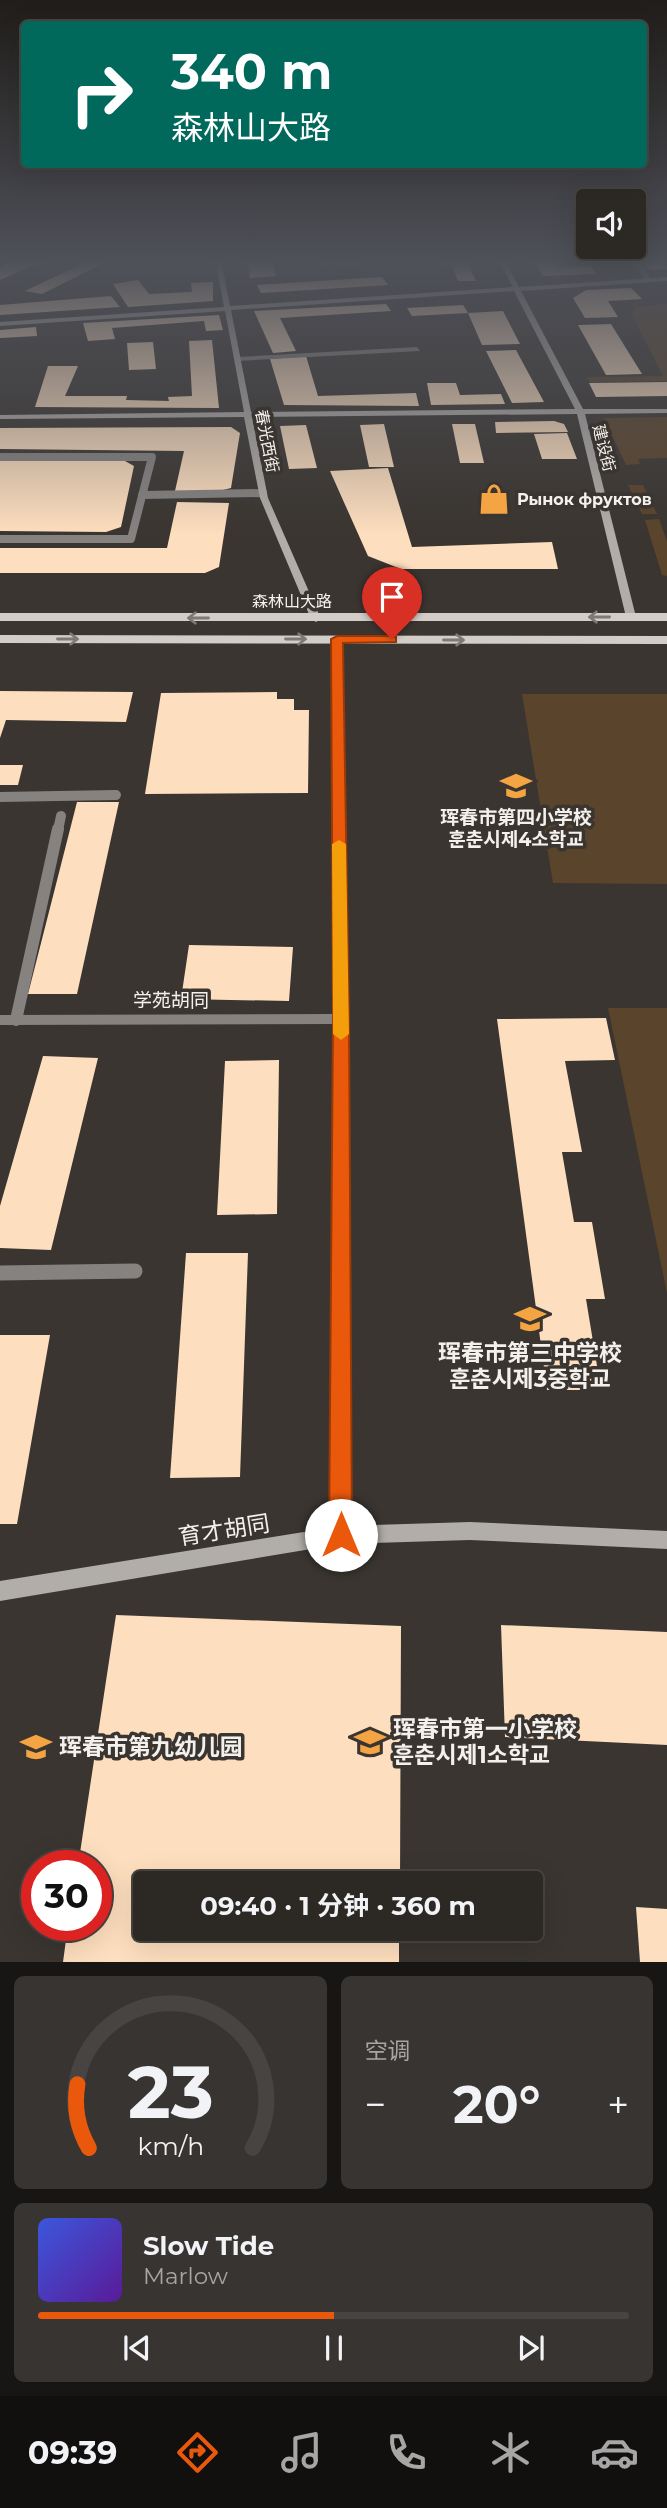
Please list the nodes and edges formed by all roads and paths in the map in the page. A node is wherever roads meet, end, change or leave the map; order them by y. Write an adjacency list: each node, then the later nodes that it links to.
1 (237, 351): 4 (street, 春光西街)
2 (389, 351): 4 (street)
3 (548, 351): 6 (street, 建设街)
4 (238, 359): 8 (street, 春光西街)
5 (667, 411): 6 (street)
6 (581, 412): 8 (street); 14 (street, 建设街)
7 (0, 417): 8 (street)
8 (249, 417): 10 (street, 春光西街)
9 (0, 457): 11 (lane)
10 (263, 494): 11 (lane); 16 (street, 春光西街)
11 (142, 495): 12 (lane)
12 (0, 539)
13 (0, 617): 16 (main road, 森林山大路, one-way to 13)
14 (631, 617): 15 (main road, 森林山大路); 16 (main road, 森林山大路, one-way to 16)
15 (667, 617)
16 (316, 619)
17 (0, 639): 18 (main road, 森林山大路, one-way to 18)
18 (337, 639): 19 (main road, 森林山大路, one-way to 19); 23 (street)
19 (667, 640)
20 (116, 795): 21 (lane)
21 (0, 797)
22 (61, 816): 25 (lane)
23 (341, 1019): 25 (street, 学苑胡同); 28 (street)
24 (0, 1020): 25 (street, 学苑胡同)
25 (16, 1020)
26 (135, 1271): 27 (lane)
27 (0, 1273)
28 (341, 1535): 29 (street, 育才胡同); 30 (street, 育才胡同)
29 (667, 1540)
30 (0, 1591)

